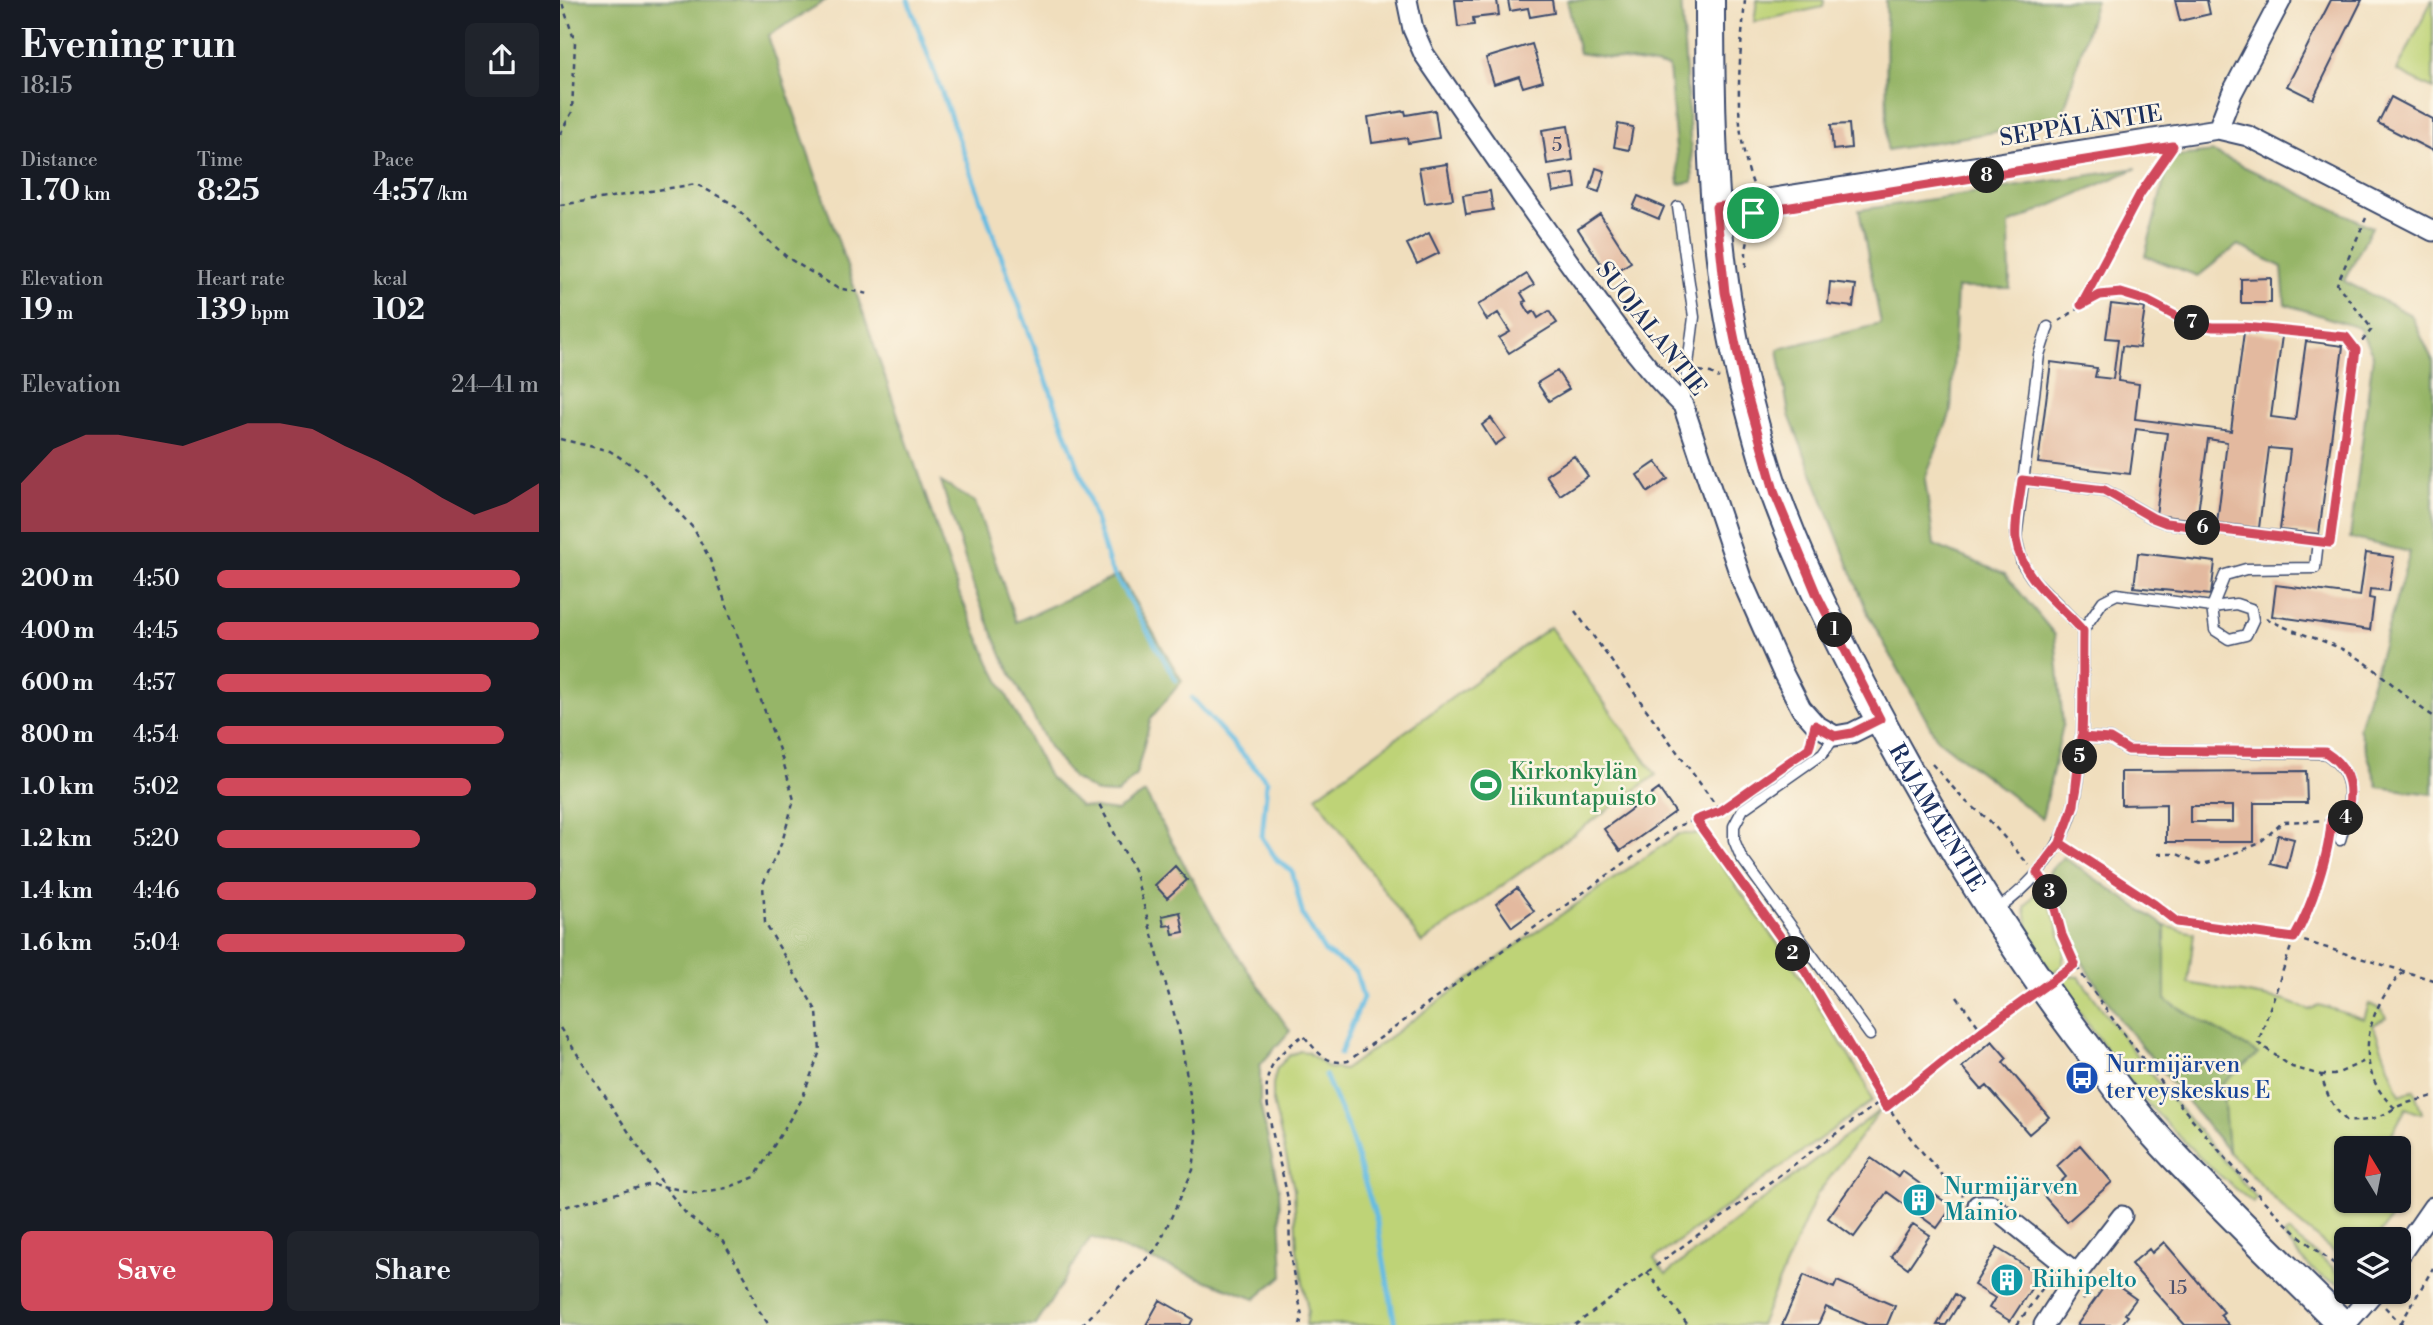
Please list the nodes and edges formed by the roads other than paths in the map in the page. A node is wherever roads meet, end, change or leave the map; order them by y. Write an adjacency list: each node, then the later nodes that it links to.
1 (1408, 0): 9 (street, SUOJALANTIE)
2 (1710, 0): 6 (main road, RAJAMÄENTIE)
3 (2281, 0): 4 (street)
4 (2218, 129): 6 (street, SEPPÄLÄNTIE); 7 (street, SEPPÄLÄNTIE)
5 (1678, 207): 9 (lane)
6 (1716, 207): 13 (main road, RAJAMÄENTIE)
7 (2433, 232)
8 (2048, 327): 10 (lane)
9 (1683, 405): 14 (street, SUOJALANTIE)
10 (2022, 480): 11 (lane); 12 (lane)
11 (2212, 607): 11 (lane); 12 (lane)
12 (2083, 631): 15 (lane)
13 (1880, 719): 14 (street); 17 (main road, RAJAMÄENTIE)
14 (1835, 736): 18 (lane)
15 (2081, 737): 16 (lane); 17 (lane)
16 (2335, 838)
17 (1992, 912): 26 (main road, RAJAMÄENTIE)
18 (1870, 1035)
19 (1978, 1205): 23 (street)
20 (2433, 1207): 22 (street)
21 (2122, 1216): 23 (street)
22 (2411, 1239)
23 (2077, 1274): 25 (street)
24 (2363, 1304): 26 (street)
25 (2043, 1325)
26 (2344, 1325)

